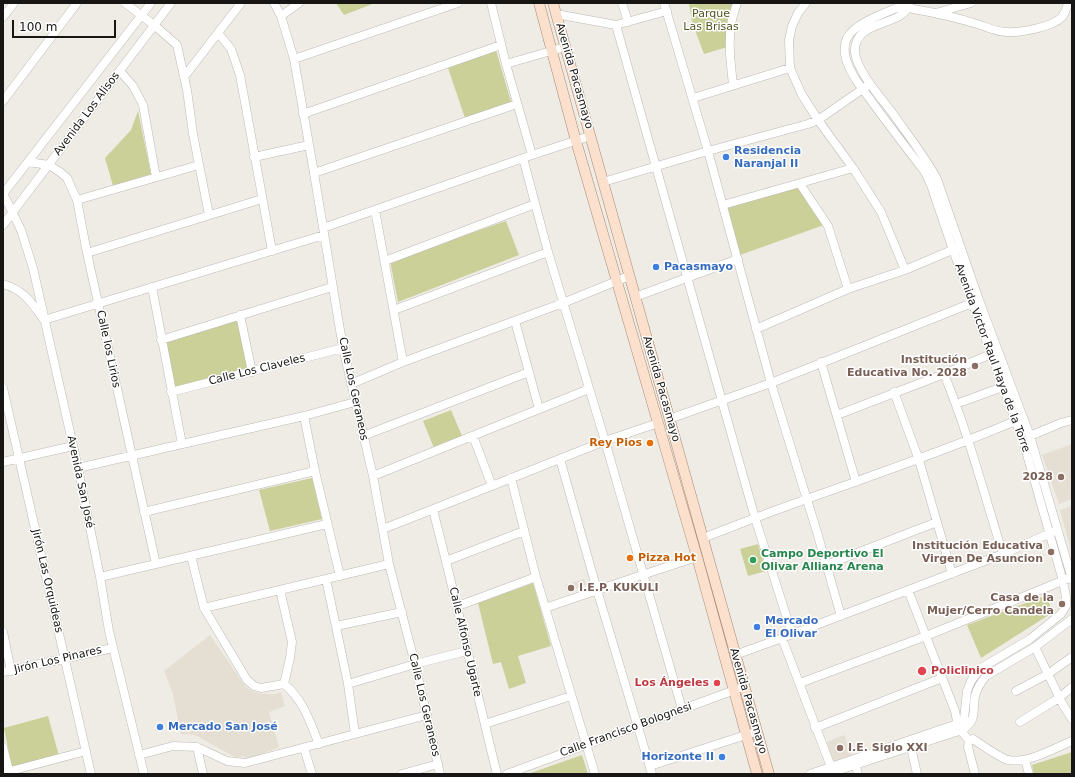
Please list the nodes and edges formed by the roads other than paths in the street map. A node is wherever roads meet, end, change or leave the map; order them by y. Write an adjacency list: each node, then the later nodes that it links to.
1 (14, 3): 22 (street)
2 (77, 3): 42 (street)
3 (124, 3): 24 (street)
4 (151, 3): 24 (street, Avenida Los Alisos)
5 (171, 3): 27 (street, Avenida Los Alisos)
6 (241, 3): 29 (street)
7 (274, 3): 25 (street, Calle Los Geraneos)
8 (299, 3): 25 (street)
9 (458, 3): 33 (street)
10 (491, 3): 30 (street)
11 (539, 3): 32 (main road, Avenida Pacasmayo)
12 (553, 3): 23 (main road, Avenida Pacasmayo)
13 (622, 3): 26 (street)
14 (737, 3): 39 (street)
15 (806, 3): 35 (street)
16 (901, 3): 40 (street, Avenida Victor Raul Haya de la Torre)
17 (971, 3): 21 (street)
18 (1068, 3): 21 (street)
19 (909, 5): 21 (street); 38 (street)
20 (665, 7): 26 (street); 41 (street)
21 (935, 13)
22 (4, 14)
23 (556, 14): 28 (street); 31 (main road, Avenida Pacasmayo)
24 (142, 16): 27 (street); 53 (street, Avenida Los Alisos)
25 (281, 16): 33 (street, Calle Los Geraneos)
26 (628, 22): 28 (street)
27 (154, 25): 36 (street, Avenida Los Alisos); 37 (street)
28 (616, 25): 56 (street)
29 (218, 33): 37 (street); 51 (street)
30 (501, 44): 34 (street); 44 (street)
31 (565, 47): 32 (street); 46 (main road, Avenida Pacasmayo)
32 (552, 52): 34 (street); 47 (main road, Avenida Pacasmayo)
33 (294, 59): 44 (street, Calle Los Geraneos)
34 (506, 64): 43 (street)
35 (790, 68): 39 (street); 45 (street)
36 (120, 71): 54 (street, Avenida Los Alisos); 59 (street)
37 (184, 77): 55 (street)
38 (871, 84): 40 (street); 72 (street)
39 (733, 85): 41 (street)
40 (863, 89): 45 (street); 72 (street, Avenida Victor Raul Haya de la Torre)
41 (692, 98): 49 (street)
42 (3, 101)
43 (517, 104): 50 (street); 58 (street)
44 (303, 114): 48 (street, Calle Los Geraneos)
45 (818, 120): 49 (street); 57 (street)
46 (590, 136): 47 (street); 60 (main road, Avenida Pacasmayo)
47 (576, 140): 50 (street); 81 (main road, Avenida Pacasmayo)
48 (309, 145): 51 (street); 58 (street, Calle Los Geraneos)
49 (708, 151): 56 (street); 66 (street)
50 (532, 155): 52 (street)
51 (254, 157): 63 (street)
52 (523, 158): 65 (street); 67 (street)
53 (28, 162): 54 (street, Calle los Lirios); 62 (street, Avenida Los Alisos)
54 (49, 165): 64 (street, Calle los Lirios); 68 (street, Avenida Los Alisos)
55 (199, 165): 59 (street); 69 (street)
56 (655, 166): 60 (street); 80 (street)
57 (853, 168): 61 (street); 78 (street)
58 (314, 173): 71 (street, Calle Los Geraneos)
59 (156, 177): 64 (street)
60 (603, 182): 79 (main road, Avenida Pacasmayo)
61 (800, 184): 66 (street); 85 (street)
62 (3, 193): 68 (street, Avenida San José)
63 (262, 199): 69 (street); 73 (street)
64 (77, 200): 75 (street, Calle los Lirios)
65 (535, 204): 74 (street); 77 (street)
66 (723, 205): 76 (street)
67 (375, 210): 71 (street); 77 (street)
68 (12, 213): 70 (street, Avenida Los Alisos); 92 (street, Avenida San José)
69 (209, 215): 75 (street)
70 (3, 225)
71 (323, 231): 73 (street); 83 (street, Calle Los Geraneos)
72 (957, 249): 78 (street); 88 (street, Avenida Victor Raul Haya de la Torre); 97 (street)
73 (272, 250): 84 (street)
74 (548, 252): 87 (street); 90 (street)
75 (87, 253): 89 (street, Calle los Lirios)
76 (738, 259): 80 (street); 94 (street)
77 (384, 261): 90 (street)
78 (905, 270): 85 (street)
79 (629, 276): 81 (street); 86 (main road, Avenida Pacasmayo)
80 (686, 278): 86 (street); 110 (street)
81 (617, 281): 87 (street); 119 (main road, Avenida Pacasmayo)
82 (3, 284): 92 (street)
83 (332, 286): 91 (street); 96 (street, Calle Los Geraneos)
84 (152, 287): 89 (street); 95 (street)
85 (848, 289): 94 (street)
86 (635, 297): 116 (main road, Avenida Pacasmayo)
87 (563, 303): 93 (street); 107 (street)
88 (972, 303): 97 (street, Avenida Victor Raul Haya de la Torre); 99 (street)
89 (98, 304): 92 (street); 127 (street, Calle los Lirios)
90 (394, 310): 98 (street)
91 (240, 315): 95 (street); 100 (street)
92 (44, 320): 126 (street, Avenida San José)
93 (515, 321): 98 (street); 101 (street)
94 (756, 330): 103 (street)
95 (161, 340): 108 (street)
96 (343, 348): 100 (street, Calle Los Claveles); 104 (street, Calle Los Geraneos)
97 (994, 353): 102 (street); 105 (street, Avenida Victor Raul Haya de la Torre)
98 (404, 362): 104 (street)
99 (821, 362): 103 (street); 114 (street)
100 (252, 372): 108 (street, Calle Los Claveles)
101 (529, 372): 113 (street); 120 (street)
102 (944, 374): 109 (street); 112 (street)
103 (771, 382): 110 (street); 138 (street)
104 (351, 384): 111 (street, Calle Los Geraneos)
105 (1006, 385): 112 (street); 117 (street, Avenida Victor Raul Haya de la Torre)
106 (3, 388): 128 (street, Jirón Las Orquideas)
107 (589, 389): 113 (street); 123 (street)
108 (172, 392): 125 (street)
109 (894, 392): 114 (street); 130 (street)
110 (721, 401): 116 (street); 141 (street)
111 (355, 402): 115 (street); 120 (street, Calle Los Geraneos)
112 (956, 404): 124 (street)
113 (539, 409): 121 (street)
114 (837, 415): 136 (street)
115 (304, 416): 125 (street); 133 (street)
116 (669, 419): 147 (main road, Avenida Pacasmayo)
117 (1019, 420): 122 (street); 124 (street); 146 (street, Avenida Victor Raul Haya de la Torre)
118 (1072, 420): 122 (street)
119 (658, 423): 123 (street); 150 (main road, Avenida Pacasmayo)
120 (363, 436): 134 (street, Calle Los Geraneos)
121 (473, 436): 134 (street); 137 (street)
122 (1030, 436): 146 (street)
123 (605, 441): 129 (street); 156 (street)
124 (968, 441): 130 (street); 148 (street)
125 (182, 444): 127 (street)
126 (73, 446): 128 (street); 132 (street, Avenida San José)
127 (131, 456): 132 (street); 140 (street, Calle los Lirios)
128 (19, 458): 131 (street); 182 (street, Jirón Las Orquideas)
129 (560, 459): 135 (street); 164 (street)
130 (919, 460): 136 (street); 142 (street)
131 (3, 462)
132 (78, 468): 159 (street, Avenida San José)
133 (315, 471): 140 (street); 143 (street)
134 (373, 476): 144 (street, Calle Los Geraneos)
135 (511, 478): 137 (street); 145 (street)
136 (856, 482): 138 (street)
137 (492, 486): 139 (street)
138 (806, 499): 141 (street); 154 (street)
139 (433, 510): 144 (street); 151 (street, Calle Alfonso Ugarte)
140 (144, 512): 152 (street, Calle los Lirios)
141 (755, 518): 147 (street); 174 (street)
142 (937, 522): 154 (street); 155 (street)
143 (327, 524): 149 (street); 157 (street)
144 (383, 529): 153 (street, Calle Los Geraneos)
145 (524, 531): 151 (street); 158 (street)
146 (1053, 532): 148 (street); 160 (street); 162 (street, Avenida Victor Raul Haya de la Torre)
147 (702, 538): 180 (main road, Avenida Pacasmayo)
148 (1003, 554): 155 (street)
149 (191, 556): 152 (street); 167 (street)
150 (697, 558): 156 (street); 192 (main road, Avenida Pacasmayo)
151 (446, 561): 166 (street, Calle Alfonso Ugarte)
152 (156, 564): 159 (street)
153 (390, 564): 157 (street); 169 (street, Calle Los Geraneos)
154 (826, 565): 170 (street)
155 (952, 574): 165 (street)
156 (642, 575): 164 (street); 196 (street)
157 (340, 576): 161 (street)
158 (536, 577): 166 (street); 168 (street)
159 (100, 578): 178 (street, Avenida San José)
160 (1072, 578): 162 (street)
161 (326, 579): 163 (street); 172 (street)
162 (1063, 581): 175 (street); 203 (street, Avenida Victor Raul Haya de la Torre)
163 (280, 590): 167 (street); 188 (street)
164 (597, 590): 168 (street); 201 (street)
165 (908, 590): 170 (street); 175 (street)
166 (458, 606): 179 (street, Calle Alfonso Ugarte)
167 (204, 608): 188 (street)
168 (545, 608): 194 (street)
169 (402, 612): 172 (street); 183 (street, Calle Los Geraneos)
170 (841, 616): 174 (street)
171 (1072, 619): 177 (street)
172 (336, 626): 189 (street)
173 (3, 632): 184 (street)
174 (792, 634): 176 (street)
175 (926, 636): 186 (street); 187 (street)
176 (782, 638): 180 (street); 187 (street)
177 (1035, 647): 185 (street); 203 (street)
178 (113, 648): 182 (street, Jirón Los Pinares); 215 (street, Avenida San José)
179 (467, 651): 183 (street); 200 (street, Calle Alfonso Ugarte)
180 (735, 655): 190 (main road, Avenida Pacasmayo)
181 (1072, 657): 185 (street)
182 (65, 659): 184 (street, Jirón Los Pinares); 214 (street, Jirón Las Orquideas)
183 (415, 664): 189 (street); 197 (street, Calle Los Geraneos)
184 (7, 672)
185 (1048, 674): 193 (street); 195 (street)
186 (942, 678): 202 (street); 203 (street)
187 (800, 683): 202 (street)
188 (284, 684): 209 (street)
189 (348, 684): 205 (street)
190 (744, 687): 192 (street, Calle Francisco Bolognesi); 204 (main road, Avenida Pacasmayo)
191 (1072, 687): 195 (street)
192 (734, 690): 196 (street, Calle Francisco Bolognesi); 206 (main road, Avenida Pacasmayo)
193 (1016, 691)
194 (571, 696): 200 (street); 210 (street)
195 (1059, 698): 198 (street); 199 (street)
196 (682, 709): 201 (street, Calle Francisco Bolognesi)
197 (427, 715): 205 (street); 218 (street, Calle Los Geraneos)
198 (1072, 719)
199 (1020, 722)
200 (484, 724): 229 (street, Calle Alfonso Ugarte)
201 (638, 726): 210 (street, Calle Francisco Bolognesi); 219 (street)
202 (815, 728): 220 (street)
203 (966, 730): 208 (street); 216 (street); 236 (street)
204 (757, 732): 206 (street); 222 (main road, Avenida Pacasmayo)
205 (355, 734): 209 (street)
206 (746, 735): 219 (street); 232 (main road, Avenida Pacasmayo)
207 (1072, 741): 216 (street)
208 (910, 743): 217 (street); 235 (street)
209 (319, 744): 213 (street)
210 (586, 745): 230 (street, Calle Francisco Bolognesi); 231 (street)
211 (3, 747): 221 (street)
212 (197, 747): 213 (street); 215 (street); 225 (street)
213 (304, 748): 226 (street)
214 (86, 751): 221 (street); 223 (street, Jirón Las Orquideas)
215 (139, 755): 224 (street, Avenida San José)
216 (1025, 760): 237 (street)
217 (855, 762): 220 (street); 234 (street)
218 (438, 764): 227 (street); 228 (street, Calle Los Geraneos)
219 (651, 770)
220 (829, 770): 233 (street)
221 (6, 772)
222 (768, 772): 232 (street)
223 (91, 774)
224 (144, 774)
225 (204, 774)
226 (312, 774)
227 (402, 774)
228 (440, 774)
229 (496, 774)
230 (507, 774)
231 (595, 774)
232 (757, 774)
233 (810, 774)
234 (858, 774)
235 (917, 774)
236 (975, 774)
237 (1029, 774)

